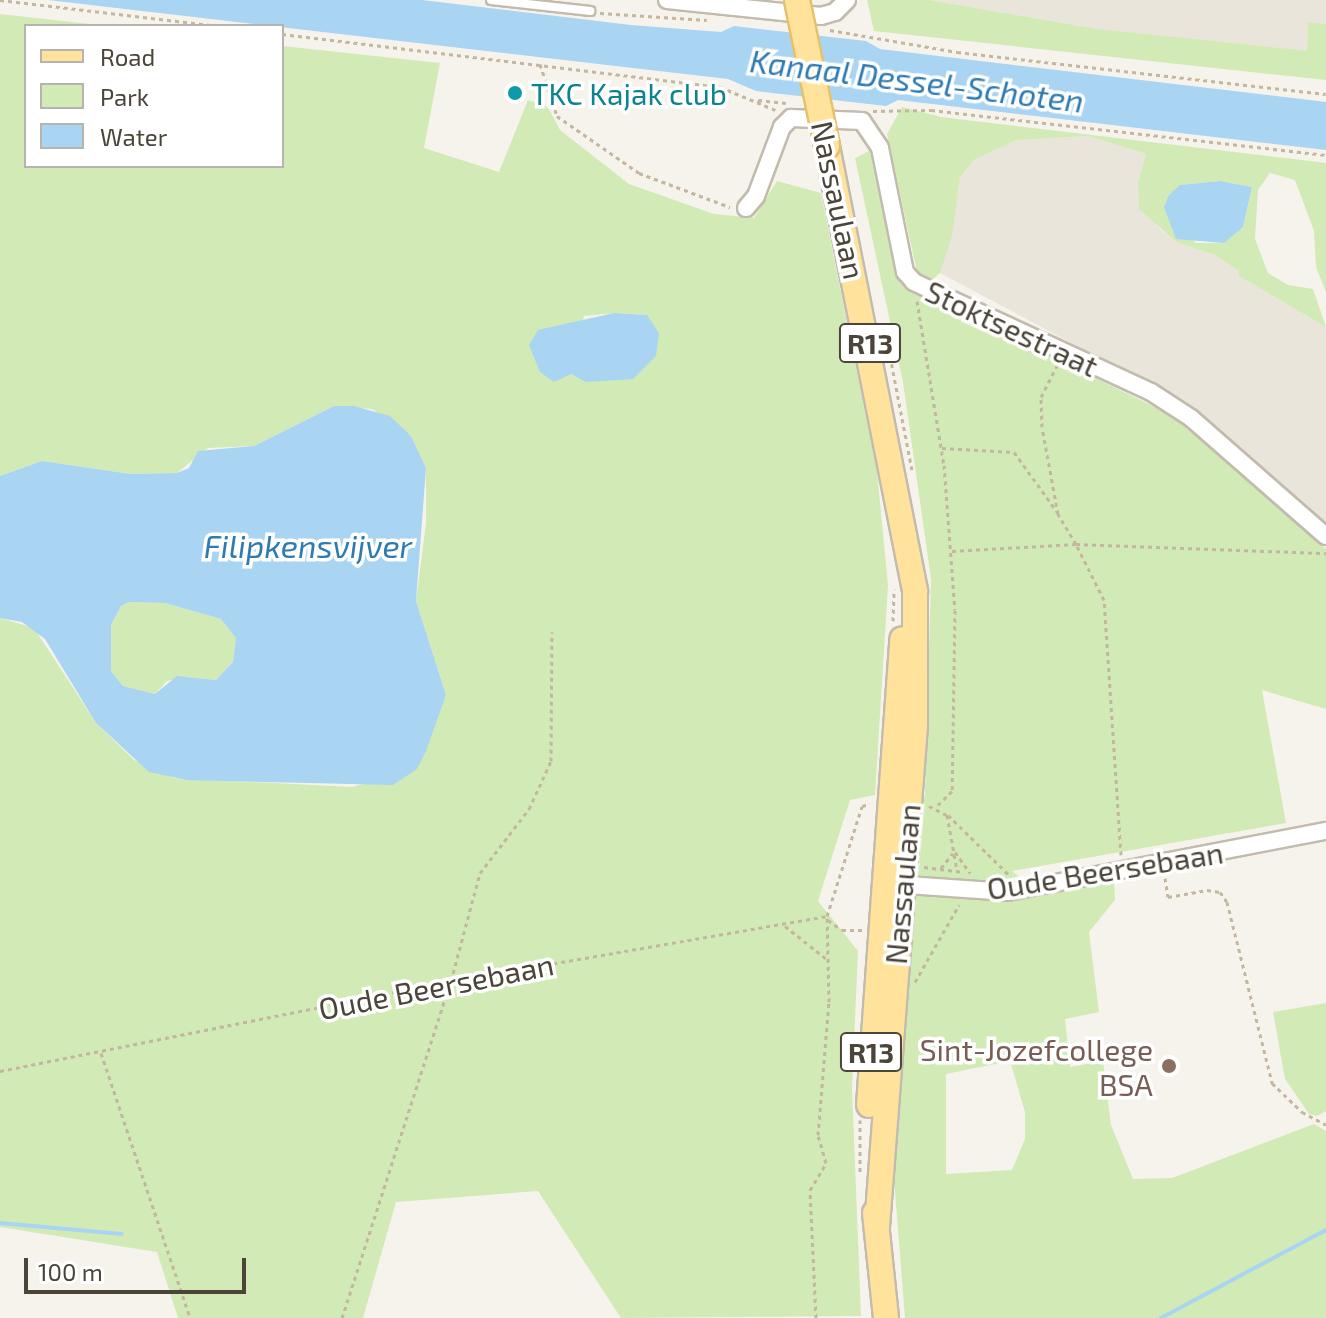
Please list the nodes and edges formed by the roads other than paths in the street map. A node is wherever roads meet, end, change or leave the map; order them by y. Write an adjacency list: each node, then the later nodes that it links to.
1 (491, 0): 5 (lane)
2 (667, 0): 4 (street)
3 (797, 0): 9 (main road, Nassaulaan / R13, bridge)
4 (847, 0)
5 (590, 11)
6 (746, 208): 7 (street, Stoktsestraat)
7 (1326, 536)
8 (1326, 831): 9 (street, Oude Beersebaan)
9 (892, 884): 10 (main road, Nassaulaan / R13)
10 (886, 1318)

